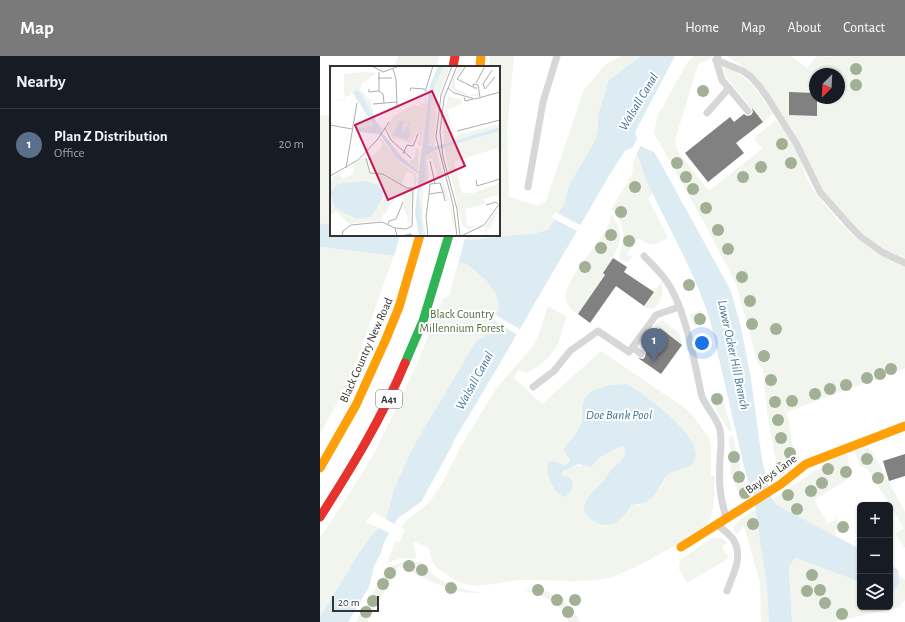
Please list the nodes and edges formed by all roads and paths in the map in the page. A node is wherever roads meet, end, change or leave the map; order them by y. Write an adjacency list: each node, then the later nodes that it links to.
1 (455, 56): 5 (main road)
2 (482, 56): 6 (main road)
3 (557, 56): 10 (lane)
4 (717, 58): 7 (lane); 14 (lane)
5 (453, 66)
6 (480, 66)
7 (729, 88): 8 (lane); 9 (lane)
8 (748, 111)
9 (707, 113)
10 (528, 187)
11 (420, 236): 22 (main road, Black Country New Road / A41)
12 (449, 236): 23 (main road, A41)
13 (644, 256): 15 (lane)
14 (905, 263)
15 (679, 307): 16 (lane); 24 (lane)
16 (644, 333): 17 (lane); 18 (lane)
17 (652, 338)
18 (633, 348): 19 (lane); 20 (lane)
19 (641, 354)
20 (533, 387)
21 (905, 426): 24 (main road, Bayleys Lane)
22 (320, 468)
23 (320, 517)
24 (726, 519): 25 (main road, Bayleys Lane)
25 (718, 524): 26 (main road, Bayleys Lane); 27 (lane)
26 (681, 548)
27 (727, 591)

